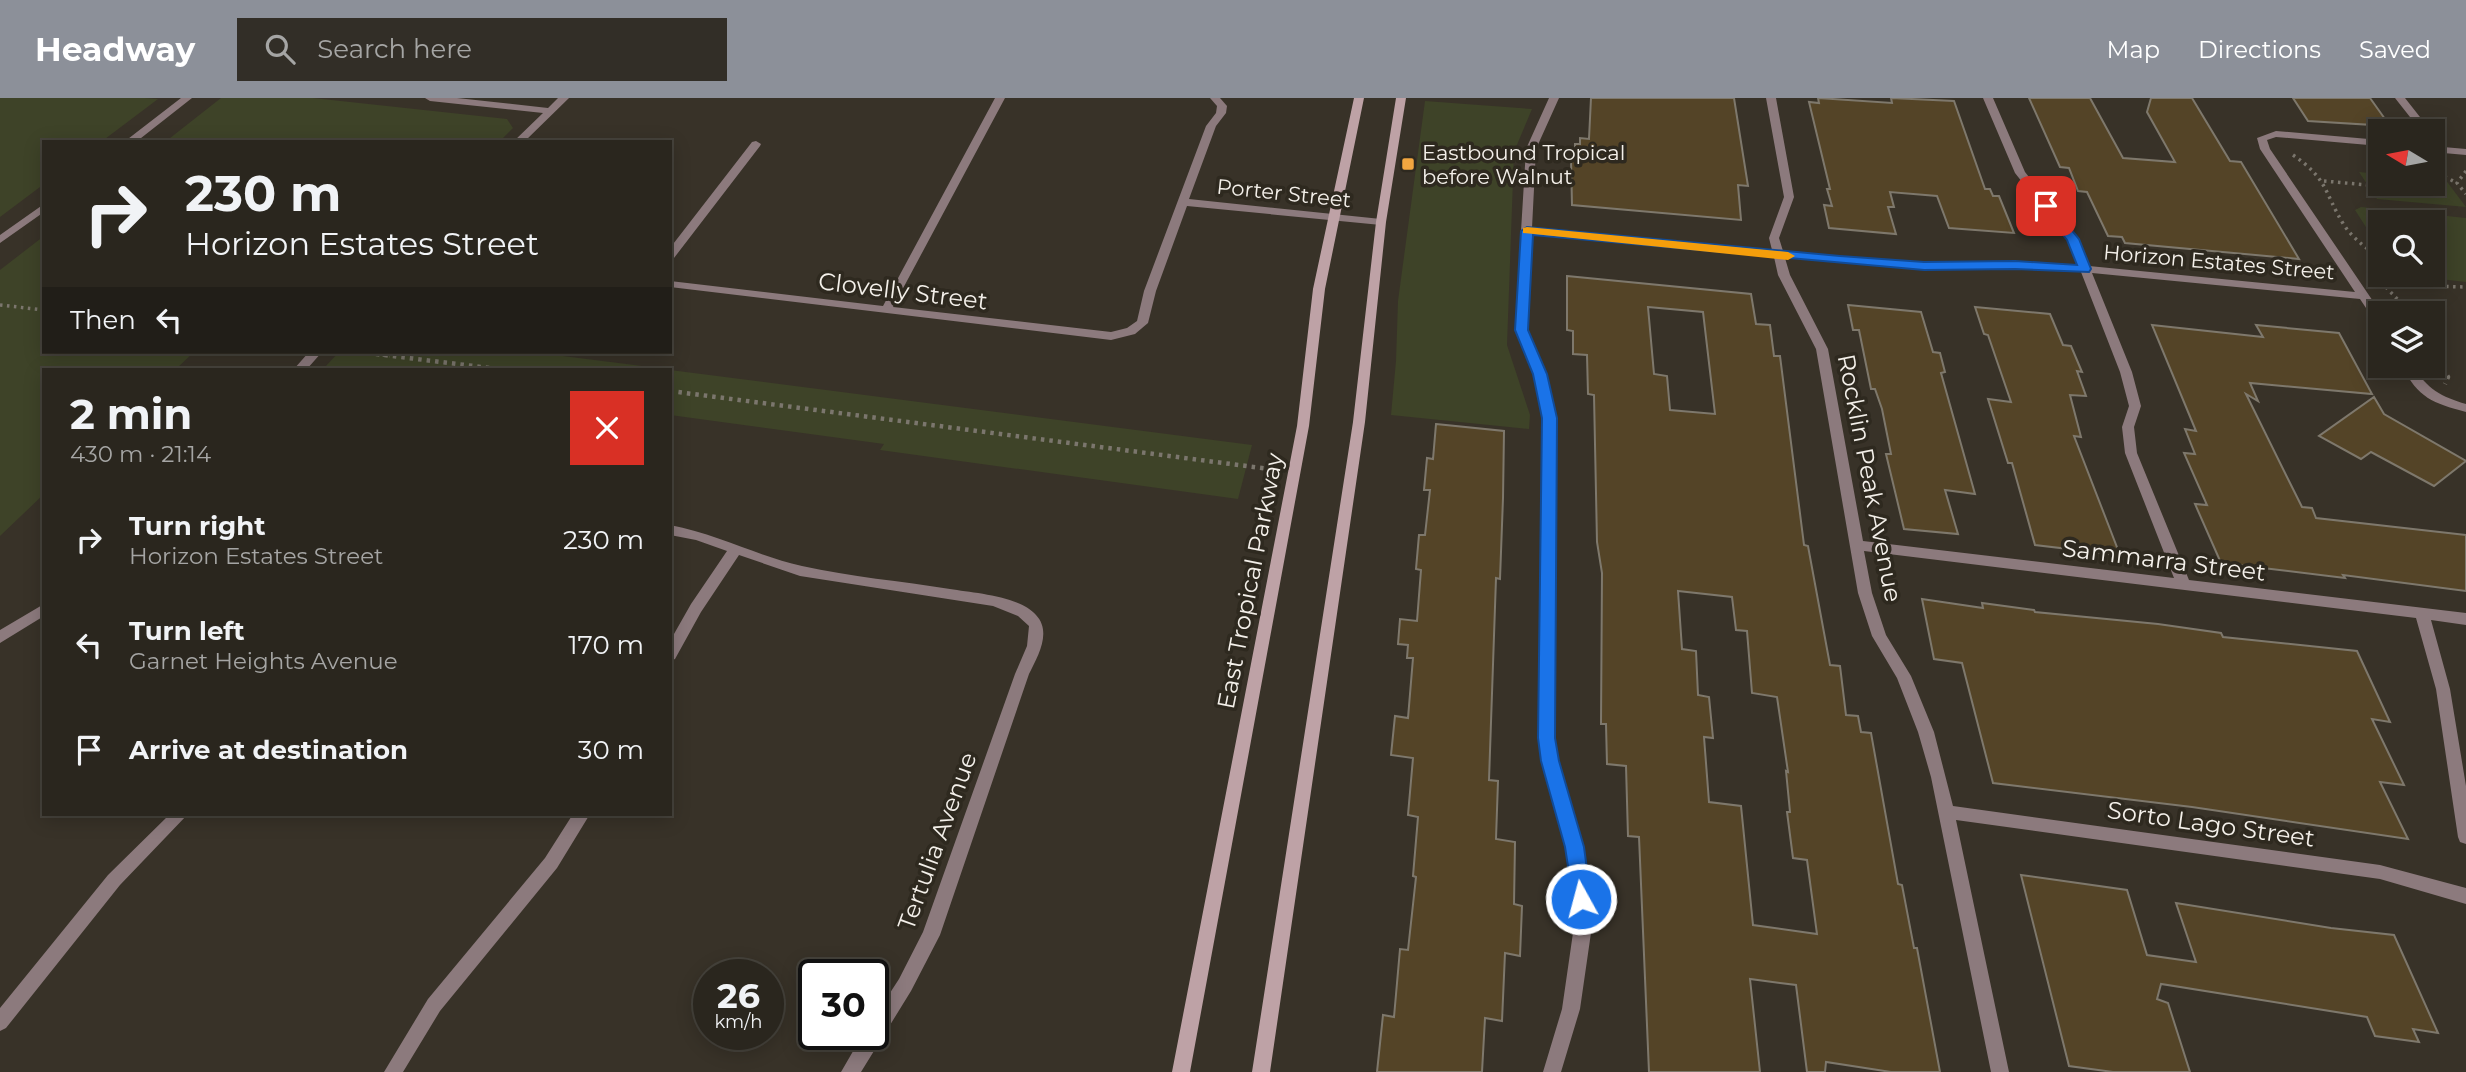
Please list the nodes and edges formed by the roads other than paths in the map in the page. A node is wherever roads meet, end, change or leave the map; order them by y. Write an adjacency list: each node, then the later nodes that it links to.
1 (187, 98): 14 (street)
2 (430, 98): 12 (street)
3 (564, 98): 12 (street)
4 (1000, 98): 32 (street)
5 (1359, 98): 22 (main road, East Tropical Parkway)
6 (1401, 98): 23 (main road)
7 (1554, 98): 24 (street)
8 (1771, 98): 27 (street, Rocklin Peak Avenue)
9 (1989, 98): 28 (street)
10 (2400, 98): 13 (street)
11 (1216, 99): 20 (street)
12 (551, 110): 15 (street)
13 (2417, 119)
14 (132, 140)
15 (521, 140)
16 (2368, 143): 30 (street)
17 (755, 144): 26 (street)
18 (2445, 148): 19 (street)
19 (2466, 152)
20 (1183, 202): 22 (street, Porter Street); 32 (street, Clovelly Street)
21 (42, 208): 25 (street)
22 (1334, 217): 23 (street, Porter Street); 54 (main road, East Tropical Parkway)
23 (1381, 222): 55 (main road)
24 (1527, 231): 27 (street, Horizon Estates Street); 56 (street)
25 (0, 240)
26 (672, 253)
27 (1779, 255): 28 (street, Horizon Estates Street); 38 (street, Rocklin Peak Avenue)
28 (2085, 269): 30 (street, Horizon Estates Street); 40 (street)
29 (672, 284): 32 (street, Clovelly Street)
30 (2364, 296): 31 (street)
31 (2368, 302)
32 (886, 310)
33 (314, 354): 34 (street)
34 (301, 368)
35 (2413, 378): 36 (street)
36 (2466, 408)
37 (672, 530): 39 (street)
38 (1857, 545): 40 (street, Sammarra Street); 46 (street, Rocklin Peak Avenue)
39 (736, 548): 45 (street); 53 (street, Tertulia Avenue)
40 (2184, 586): 42 (street, Sammarra Street)
41 (42, 610): 44 (street)
42 (2423, 614): 43 (street, Sammarra Street); 49 (street)
43 (2466, 619)
44 (0, 637)
45 (672, 651)
46 (1947, 812): 50 (street, Sorto Lago Street); 57 (street, Rocklin Peak Avenue)
47 (178, 816): 51 (street)
48 (581, 816): 52 (street)
49 (2466, 837)
50 (2466, 896)
51 (0, 1023)
52 (393, 1072)
53 (850, 1072)
54 (1181, 1072)
55 (1261, 1072)
56 (1552, 1072)
57 (2000, 1072)

